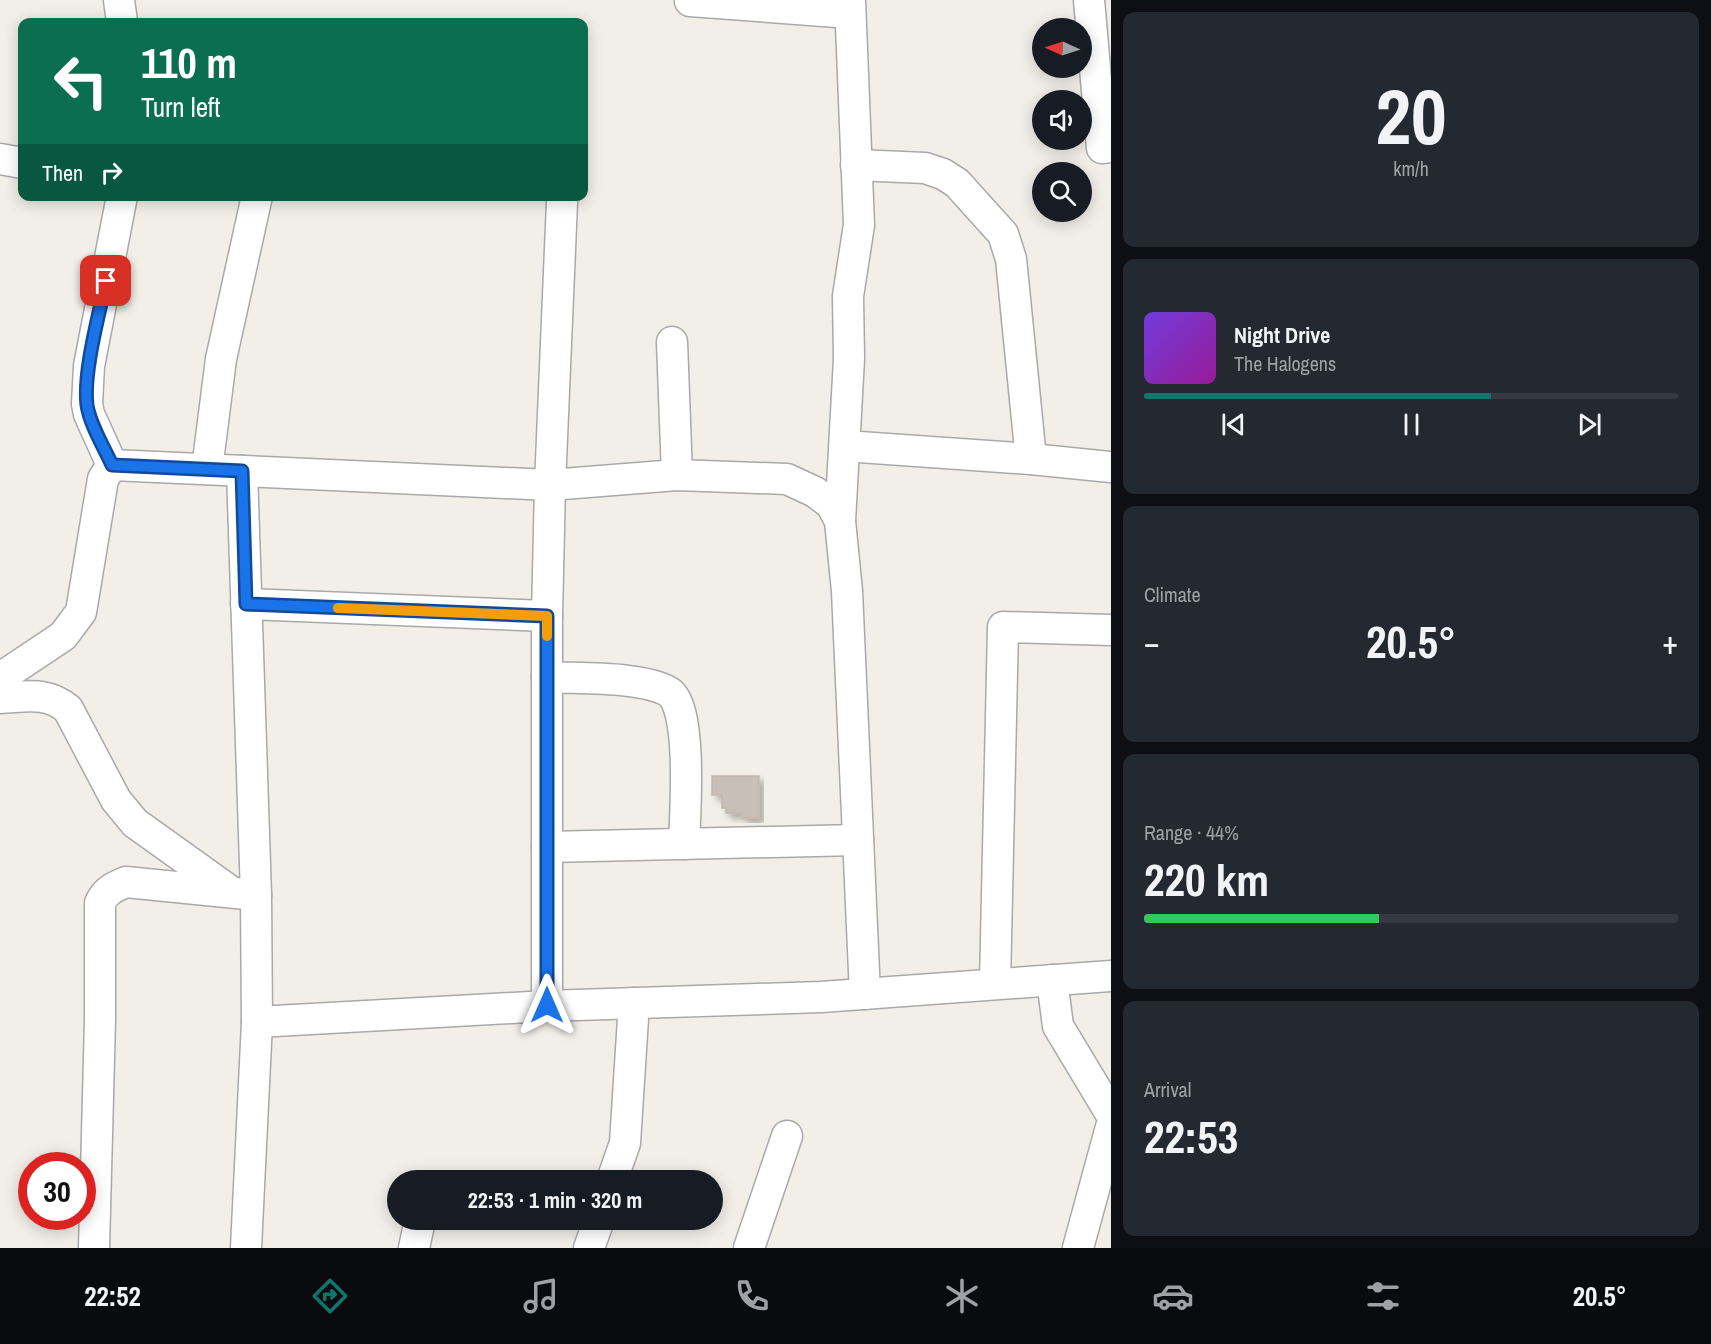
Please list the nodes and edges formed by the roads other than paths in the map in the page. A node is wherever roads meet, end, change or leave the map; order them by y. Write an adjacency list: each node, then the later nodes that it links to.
1 (119, 0): 5 (street)
2 (1089, 0): 6 (street)
3 (690, 1): 4 (street)
4 (850, 7): 9 (street)
5 (121, 18)
6 (1111, 147)
7 (0, 159): 8 (street)
8 (18, 162)
9 (856, 165): 14 (street); 15 (street)
10 (121, 201): 16 (street)
11 (256, 201): 18 (street)
12 (562, 202): 21 (street)
13 (672, 342): 20 (street)
14 (844, 446): 15 (street); 22 (street)
15 (1031, 459): 17 (street)
16 (112, 465): 18 (street); 27 (street)
17 (1111, 467)
18 (207, 469): 19 (street)
19 (242, 471): 21 (street); 23 (street)
20 (678, 475): 21 (street); 22 (street)
21 (550, 485): 24 (street)
22 (840, 521): 29 (street)
23 (246, 604): 24 (street); 32 (street)
24 (547, 616): 26 (street)
25 (1111, 630): 35 (street)
26 (547, 677): 30 (street); 31 (street)
27 (0, 678)
28 (0, 698): 32 (street)
29 (858, 840): 30 (street); 36 (street)
30 (684, 844): 31 (street)
31 (547, 847): 38 (street)
32 (244, 894): 39 (street); 46 (street)
33 (1111, 976): 34 (street)
34 (1052, 980): 35 (street); 40 (street)
35 (995, 984): 36 (street)
36 (865, 994): 37 (street)
37 (634, 1003): 38 (street); 43 (street)
38 (547, 1005): 39 (street)
39 (257, 1022): 47 (street)
40 (1111, 1114)
41 (1111, 1127): 51 (street)
42 (787, 1136): 50 (street)
43 (616, 1170)
44 (418, 1230): 48 (street)
45 (595, 1230): 49 (street)
46 (94, 1248)
47 (246, 1248)
48 (414, 1248)
49 (589, 1248)
50 (749, 1248)
51 (1078, 1248)

